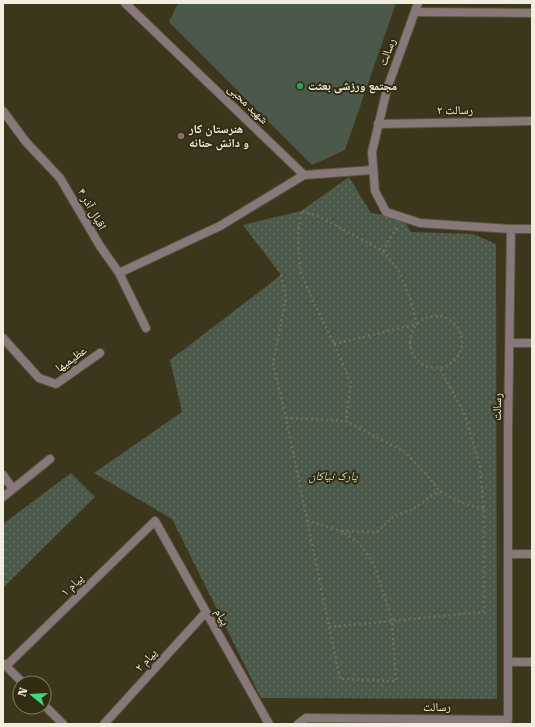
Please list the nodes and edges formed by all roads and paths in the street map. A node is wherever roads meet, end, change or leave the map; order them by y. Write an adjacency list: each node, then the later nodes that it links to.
1 (125, 3): 9 (street, شهید محبی)
2 (418, 3): 3 (street, رسالت)
3 (415, 12): 4 (street); 7 (street, رسالت)
4 (532, 13)
5 (3, 111): 14 (street, اقبال آذر ۴)
6 (532, 121): 7 (street, رسالت ۲)
7 (378, 124): 8 (street, رسالت)
8 (373, 170): 9 (street); 10 (street, رسالت)
9 (304, 175): 14 (street)
10 (403, 218): 11 (street, رسالت); 13 (path)
11 (511, 229): 12 (street); 19 (street, رسالت)
12 (532, 229)
13 (383, 251): 16 (path); 21 (path)
14 (119, 273): 17 (street, اقبال آذر ۴)
15 (281, 275): 24 (path)
16 (417, 324): 21 (path); 23 (path); 23 (path)
17 (146, 328)
18 (3, 338): 22 (street, عظیمیها)
19 (510, 343): 20 (street); 35 (street, رسالت)
20 (532, 343)
21 (334, 344): 25 (path)
22 (100, 353)
23 (440, 368): 31 (path)
24 (286, 418): 25 (path); 33 (path)
25 (346, 421): 29 (path)
26 (50, 459): 28 (street)
27 (3, 475): 28 (street)
28 (13, 489): 30 (street)
29 (439, 491): 31 (path); 34 (path)
30 (3, 497)
31 (484, 509): 38 (path)
32 (155, 521): 37 (street, پیام); 42 (street, پیام ۱)
33 (308, 521): 34 (path); 39 (path)
34 (341, 531): 38 (path)
35 (508, 554): 36 (street); 40 (street, رسالت)
36 (532, 554)
37 (206, 612): 47 (street, پیام ۲); 48 (street, پیام)
38 (392, 620): 39 (path); 39 (path)
39 (330, 627)
40 (508, 662): 41 (street); 45 (street, رسالت)
41 (532, 662)
42 (5, 665): 43 (street)
43 (15, 675)
44 (52, 713): 46 (street)
45 (508, 722): 49 (street, رسالت)
46 (63, 724)
47 (104, 724)
48 (270, 724)
49 (298, 724)

